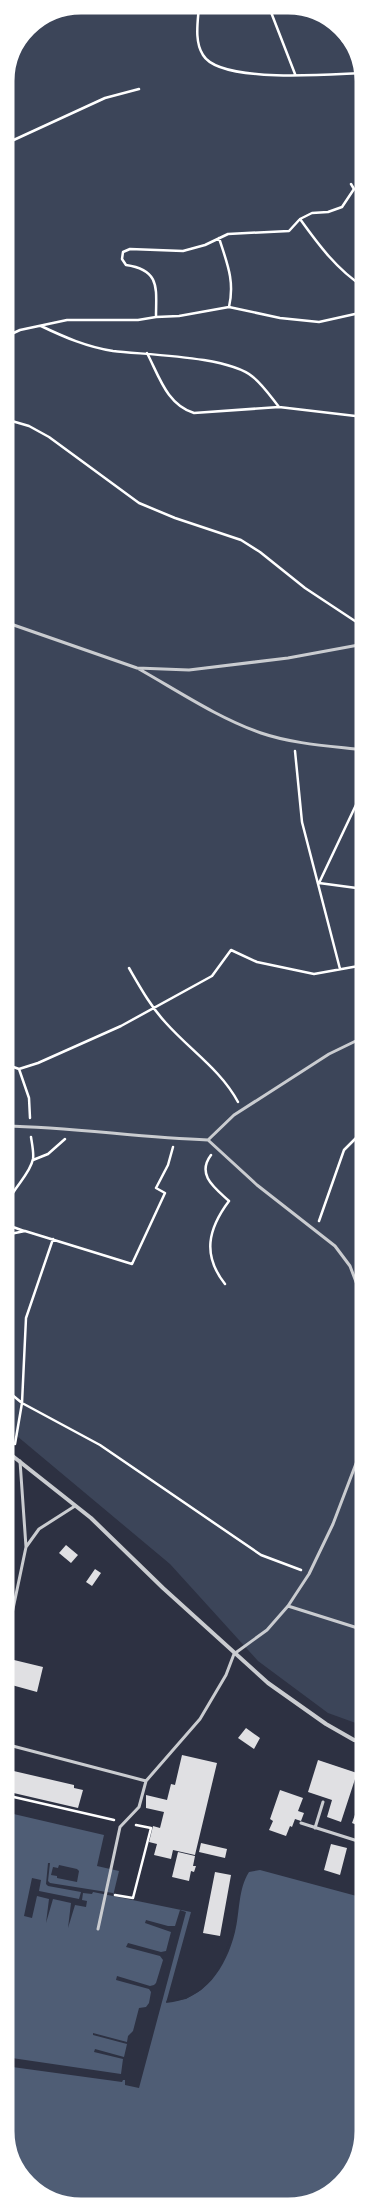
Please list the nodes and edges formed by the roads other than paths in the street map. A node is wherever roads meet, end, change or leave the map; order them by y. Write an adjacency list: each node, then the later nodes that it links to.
1 (12, 624): 3 (lane)
2 (357, 645): 3 (lane)
3 (137, 668): 4 (lane)
4 (357, 749)
5 (357, 1040): 7 (lane)
6 (12, 1126): 7 (lane)
7 (208, 1140): 8 (lane)
8 (357, 1284)
9 (12, 1454): 10 (street)
10 (20, 1461): 12 (street); 13 (lane)
11 (357, 1461): 14 (lane)
12 (75, 1506): 13 (lane); 17 (street)
13 (26, 1547): 15 (lane)
14 (288, 1606): 16 (lane); 17 (lane)
15 (12, 1614)
16 (357, 1628)
17 (234, 1654): 18 (street); 20 (lane)
18 (357, 1741)
19 (12, 1746): 20 (lane)
20 (146, 1781): 25 (lane)
21 (324, 1802): 23 (lane)
22 (300, 1823): 23 (lane)
23 (315, 1828): 24 (lane)
24 (357, 1841)
25 (98, 1929)

